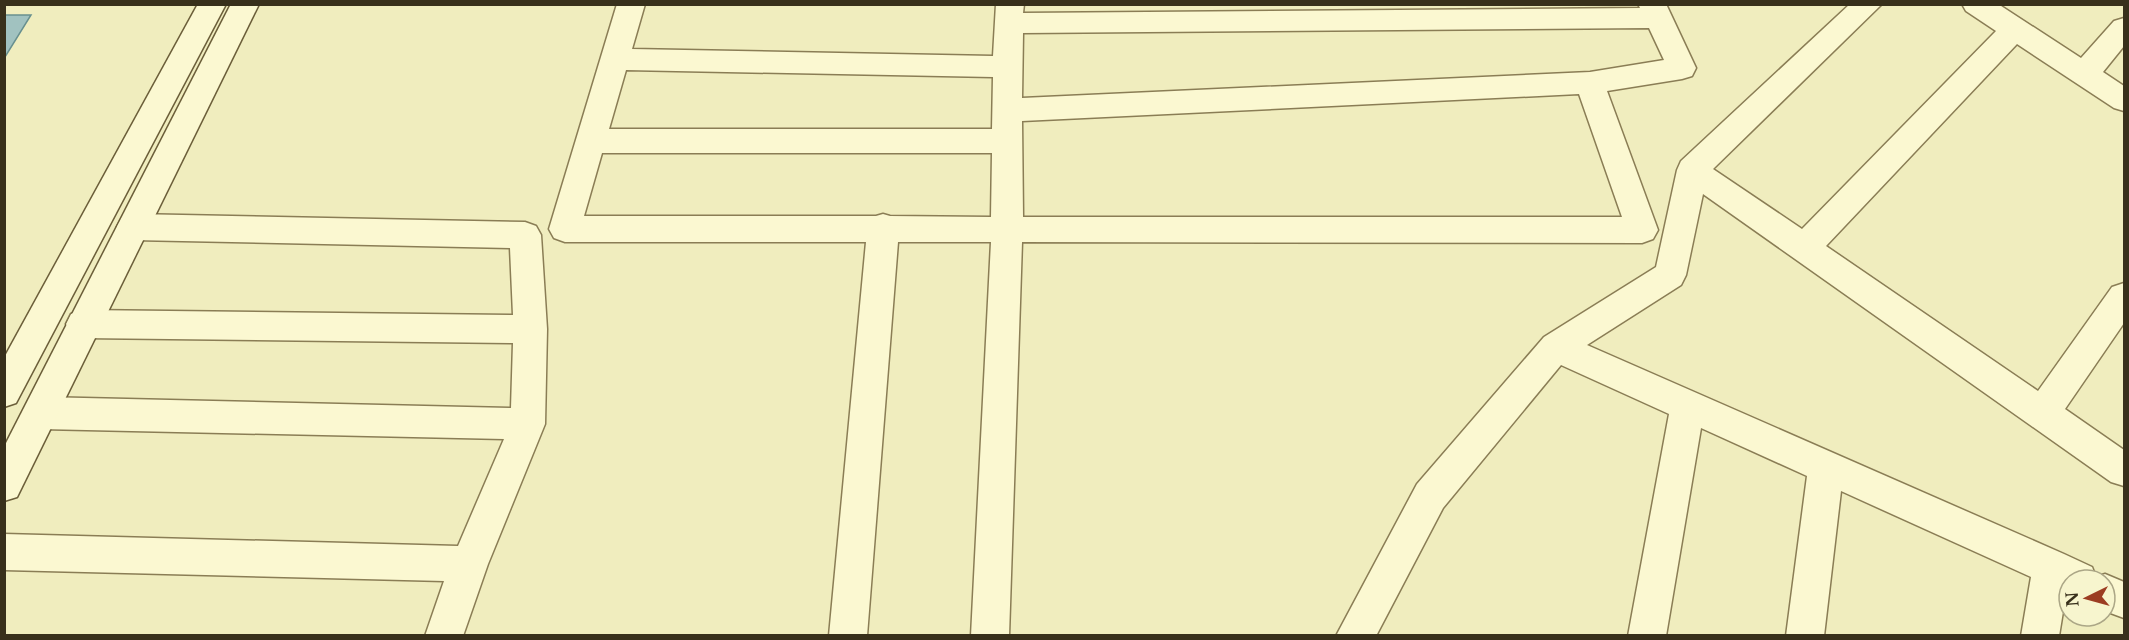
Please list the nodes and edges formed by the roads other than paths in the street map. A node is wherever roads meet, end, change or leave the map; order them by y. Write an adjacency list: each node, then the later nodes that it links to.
1 (212, 4): 26 (street)
2 (245, 4): 18 (street)
3 (631, 4): 10 (street)
4 (1868, 4): 17 (street)
5 (1976, 4): 9 (street)
6 (1655, 11): 7 (street); 13 (street)
7 (1009, 14): 11 (street)
8 (2124, 28): 12 (street)
9 (2014, 30): 12 (street); 21 (street)
10 (615, 58): 11 (street); 16 (street)
11 (1007, 67): 15 (street)
12 (2084, 74): 14 (street)
13 (1590, 83): 15 (street); 20 (street)
14 (2124, 100)
15 (1007, 126): 16 (street); 20 (street)
16 (590, 141): 19 (street)
17 (1692, 170): 21 (street); 25 (street)
18 (133, 227): 23 (street); 24 (street)
19 (883, 228): 20 (street); 39 (street)
20 (1007, 228): 40 (street)
21 (1804, 247): 28 (street)
22 (2124, 297): 28 (street)
23 (83, 324): 24 (street); 29 (street)
24 (530, 328): 30 (street)
25 (1556, 347): 27 (street); 41 (street)
26 (4, 392)
27 (1688, 406): 31 (street); 42 (street)
28 (2042, 413): 32 (street)
29 (41, 414): 30 (street); 33 (street)
30 (528, 424): 35 (street)
31 (1826, 467): 36 (street); 43 (street)
32 (2124, 470)
33 (4, 485)
34 (4, 552): 35 (street)
35 (469, 564): 38 (street)
36 (2057, 570)
37 (2057, 594): 44 (street)
38 (444, 636)
39 (848, 636)
40 (990, 636)
41 (1355, 636)
42 (1647, 636)
43 (1805, 636)
44 (2040, 636)

